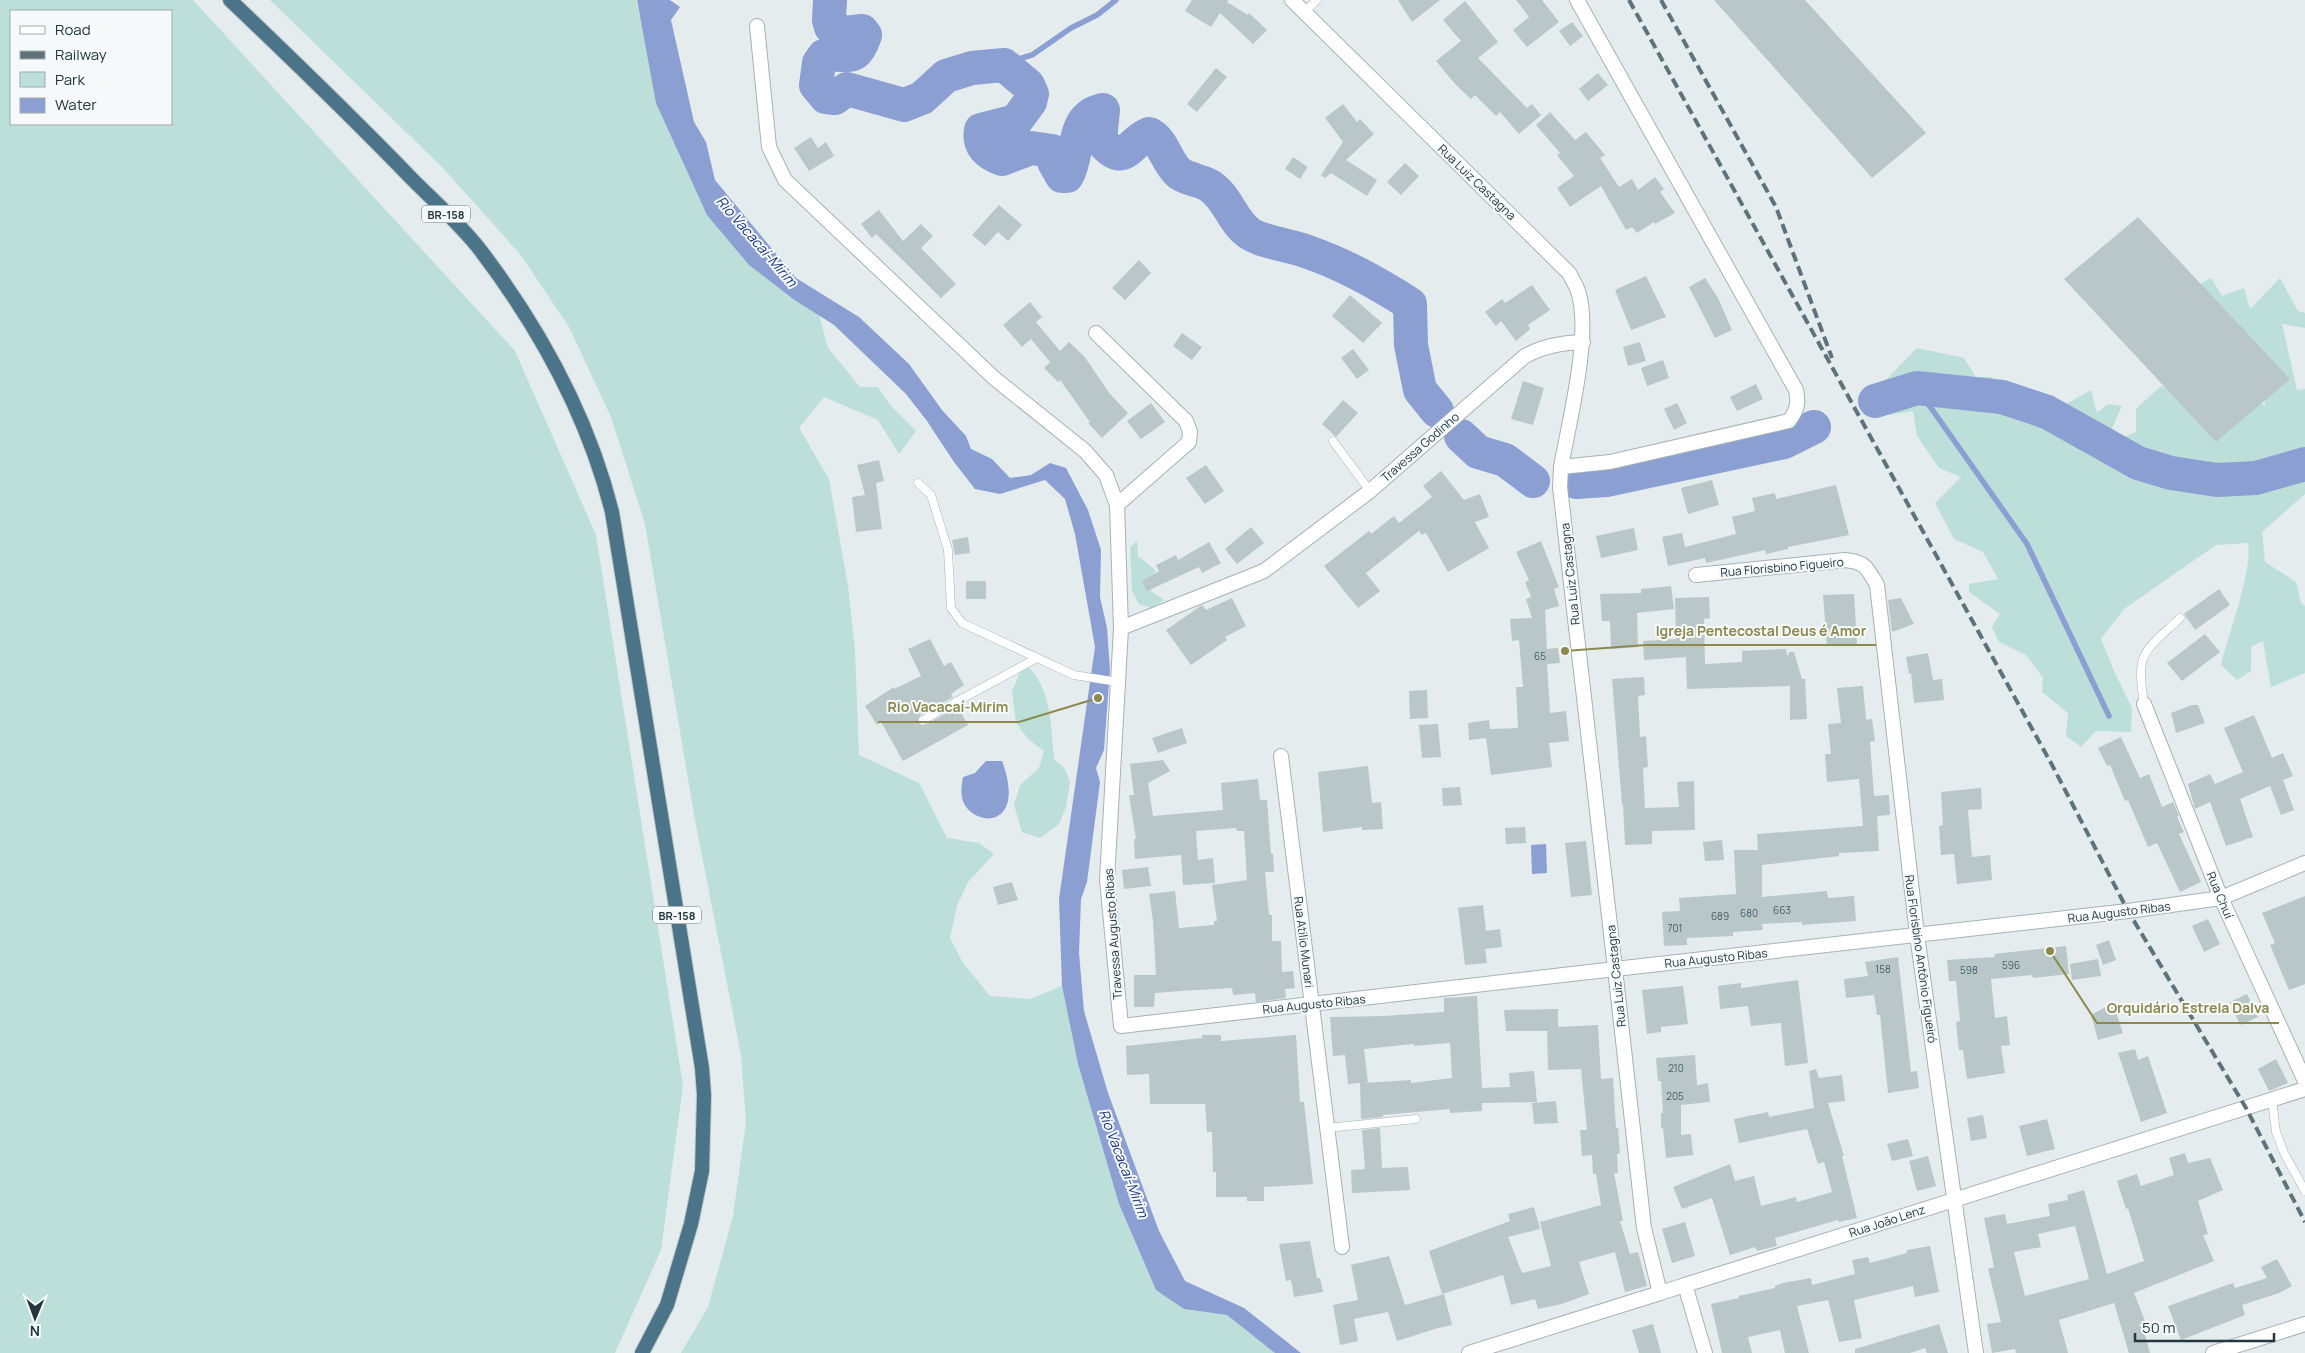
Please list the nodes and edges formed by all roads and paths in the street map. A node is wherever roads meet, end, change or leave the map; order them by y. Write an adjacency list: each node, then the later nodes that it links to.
1 (230, 0): 40 (highway, BR-158)
2 (1292, 0): 5 (street, Rua Luiz Castagna)
3 (1317, 0): 5 (lane)
4 (1577, 0): 10 (street)
5 (1304, 12): 8 (street, Rua Luiz Castagna)
6 (758, 26): 13 (street, Travessa Augusto Ribas)
7 (1096, 333): 13 (street)
8 (1582, 342): 10 (street, Rua Luiz Castagna); 12 (street, Travessa Godinho)
9 (1333, 441): 12 (lane)
10 (1561, 467): 26 (street, Rua Luiz Castagna)
11 (918, 483): 18 (lane)
12 (1370, 491): 17 (street, Travessa Godinho)
13 (1117, 505): 17 (street, Travessa Augusto Ribas)
14 (1867, 567): 15 (street, Rua Florisbino Figueiro); 25 (street, Rua Florisbino Antônio Figueiró)
15 (1696, 575)
16 (2180, 618): 20 (lane)
17 (1121, 628): 19 (street, Travessa Augusto Ribas)
18 (1037, 658): 19 (lane); 21 (lane)
19 (1118, 682): 28 (street, Travessa Augusto Ribas)
20 (2144, 704): 24 (street, Rua Chuí)
21 (923, 720)
22 (1281, 756): 27 (street, Rua Atilio Munari)
23 (2305, 863): 24 (street, Rua Augusto Ribas)
24 (2221, 898): 25 (street, Rua Augusto Ribas); 29 (street, Rua Chuí)
25 (1917, 935): 26 (street, Rua Augusto Ribas); 35 (street, Rua Florisbino Antônio Figueiró)
26 (1615, 970): 27 (street, Rua Augusto Ribas); 38 (street, Rua Luiz Castagna)
27 (1312, 1004): 28 (street, Rua Augusto Ribas); 33 (street, Rua Atilio Munari)
28 (1121, 1026)
29 (2305, 1081)
30 (2305, 1090): 31 (street, Rua João Lenz)
31 (2272, 1100): 34 (lane); 35 (street, Rua João Lenz)
32 (1416, 1119): 33 (lane)
33 (1327, 1128): 36 (street, Rua Atilio Munari)
34 (2305, 1191)
35 (1954, 1200): 37 (street, Rua João Lenz); 43 (street, Rua Florisbino Antônio Figueiró)
36 (1342, 1247)
37 (1685, 1285): 38 (street, Rua João Lenz); 42 (street)
38 (1660, 1293): 41 (street, Rua João Lenz)
39 (2305, 1324): 44 (street)
40 (642, 1353)
41 (1468, 1353)
42 (1705, 1353)
43 (1976, 1353)
44 (2213, 1353)

